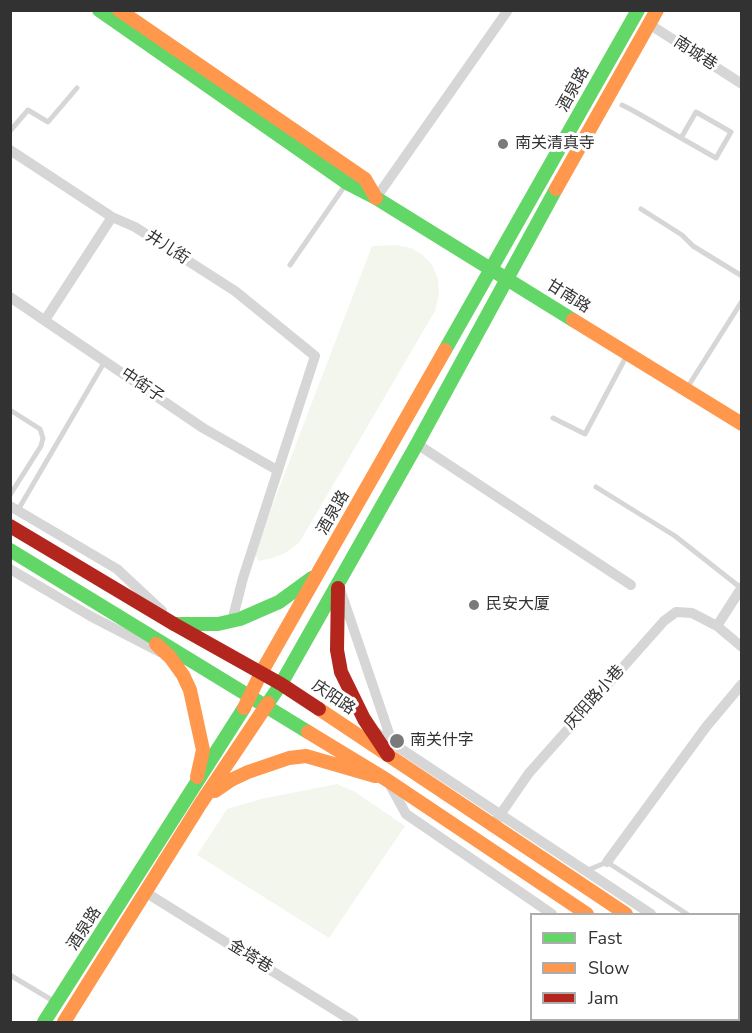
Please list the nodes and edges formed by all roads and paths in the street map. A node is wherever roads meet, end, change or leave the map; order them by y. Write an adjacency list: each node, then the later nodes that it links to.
1 (99, 10): 13 (main road, 甘南路)
2 (119, 10): 14 (main road, 甘南路)
3 (508, 10): 14 (street)
4 (638, 10): 18 (main road, 酒泉路)
5 (657, 10): 6 (main road, 酒泉路)
6 (649, 24): 7 (street, 南城巷); 20 (main road, 酒泉路)
7 (741, 84)
8 (77, 88): 10 (lane)
9 (622, 105): 11 (lane)
10 (10, 131)
11 (681, 138): 11 (lane)
12 (10, 150): 16 (street, 井儿街)
13 (347, 183): 14 (main road, 甘南路); 17 (lane)
14 (376, 198): 18 (main road, 甘南路)
15 (641, 209): 19 (lane)
16 (112, 217): 23 (street); 31 (street, 井儿街)
17 (290, 265)
18 (491, 271): 20 (main road, 甘南路); 38 (main road, 酒泉路)
19 (741, 276)
20 (506, 279): 24 (main road, 甘南路); 30 (main road, 酒泉路)
21 (10, 297): 23 (street, 中街子)
22 (741, 301): 26 (lane)
23 (45, 320): 25 (street, 中街子)
24 (628, 354): 26 (main road, 甘南路); 28 (lane)
25 (105, 361): 31 (street, 中街子); 34 (lane)
26 (686, 389): 29 (main road, 甘南路)
27 (10, 410): 33 (lane)
28 (553, 418)
29 (741, 424)
30 (417, 444): 39 (main road, 酒泉路); 40 (street)
31 (277, 470): 42 (street)
32 (596, 487): 41 (lane)
33 (10, 495)
34 (14, 508): 44 (street)
35 (10, 526): 44 (main road, 庆阳路)
36 (10, 550): 43 (main road)
37 (10, 569): 47 (street)
38 (321, 570): 42 (main road); 48 (main road, 酒泉路)
39 (338, 583): 49 (main road, 酒泉路); 53 (street); 53 (main road)
40 (631, 585)
41 (741, 587): 45 (street)
42 (232, 621): 44 (main road)
43 (134, 624): 47 (main road); 51 (main road)
44 (174, 624): 48 (main road, 庆阳路)
45 (717, 626): 46 (street, 庆阳路小巷); 56 (street, 庆阳路小巷)
46 (741, 647)
47 (170, 657): 55 (main road)
48 (261, 673): 49 (main road, 庆阳路); 51 (main road, 酒泉路)
49 (281, 684): 52 (main road, 酒泉路); 53 (main road, 庆阳路)
50 (741, 684): 57 (street)
51 (251, 697): 52 (main road); 55 (main road, 酒泉路)
52 (267, 706): 54 (main road); 55 (main road, 酒泉路)
53 (390, 748): 56 (main road, 庆阳路)
54 (387, 780): 55 (main road); 60 (street); 61 (main road)
55 (196, 800): 59 (main road, 酒泉路); 66 (main road, 酒泉路)
56 (497, 820): 58 (main road, 庆阳路)
57 (607, 862): 58 (lane); 64 (lane)
58 (581, 876): 62 (main road, 庆阳路); 63 (street)
59 (146, 892): 68 (main road, 酒泉路); 69 (street, 金塔巷)
60 (549, 913)
61 (584, 913)
62 (624, 913)
63 (647, 913)
64 (684, 913)
65 (10, 975): 66 (lane)
66 (57, 1003): 67 (main road, 酒泉路)
67 (44, 1023)
68 (64, 1023)
69 (354, 1023)

